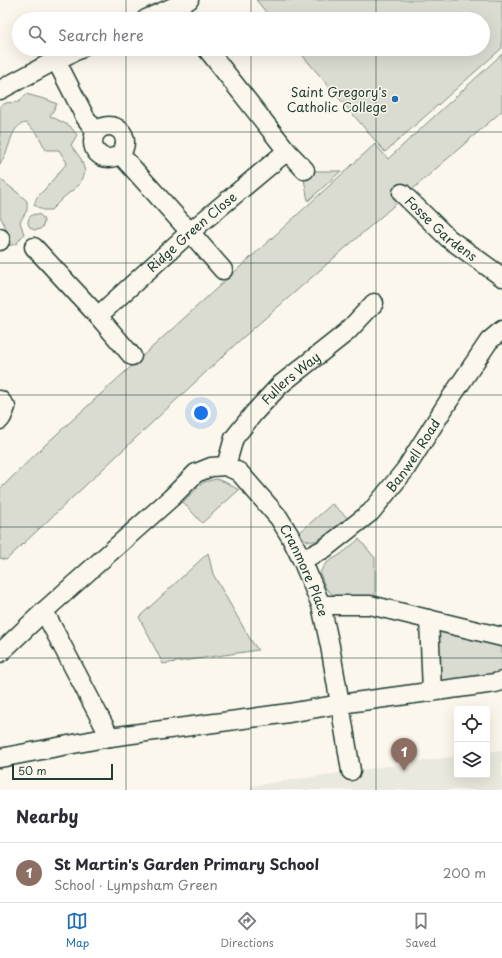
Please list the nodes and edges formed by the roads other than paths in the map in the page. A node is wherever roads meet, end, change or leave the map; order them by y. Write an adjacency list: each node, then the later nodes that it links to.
1 (189, 0): 2 (street)
2 (162, 12)
3 (65, 56): 5 (street)
4 (212, 56): 8 (street)
5 (56, 60): 6 (street); 7 (street)
6 (0, 90)
7 (96, 132): 9 (street); 9 (street)
8 (287, 151): 10 (street); 12 (street, Ridge Green Close)
9 (120, 154): 12 (street)
10 (304, 170)
11 (402, 193): 17 (street, Fosse Gardens)
12 (190, 232): 16 (street); 19 (street, Ridge Green Close)
13 (0, 238): 14 (street)
14 (0, 241)
15 (34, 247): 19 (street)
16 (223, 270)
17 (502, 277)
18 (374, 303): 24 (street, Fullers Way)
19 (98, 316): 21 (street)
20 (502, 330): 25 (street, Banwell Road)
21 (132, 356)
22 (0, 400): 23 (street)
23 (0, 420)
24 (226, 466): 25 (street, Cranmore Place); 27 (street)
25 (302, 560): 26 (street, Cranmore Place)
26 (321, 605): 28 (street); 33 (street, Cranmore Place)
27 (44, 611): 30 (street); 34 (street)
28 (429, 619): 29 (street); 32 (street)
29 (502, 637)
30 (0, 653)
31 (502, 681): 32 (street)
32 (432, 692): 33 (street)
33 (340, 704): 34 (street); 36 (street, Cranmore Place)
34 (110, 737): 35 (street)
35 (0, 758)
36 (350, 771)

